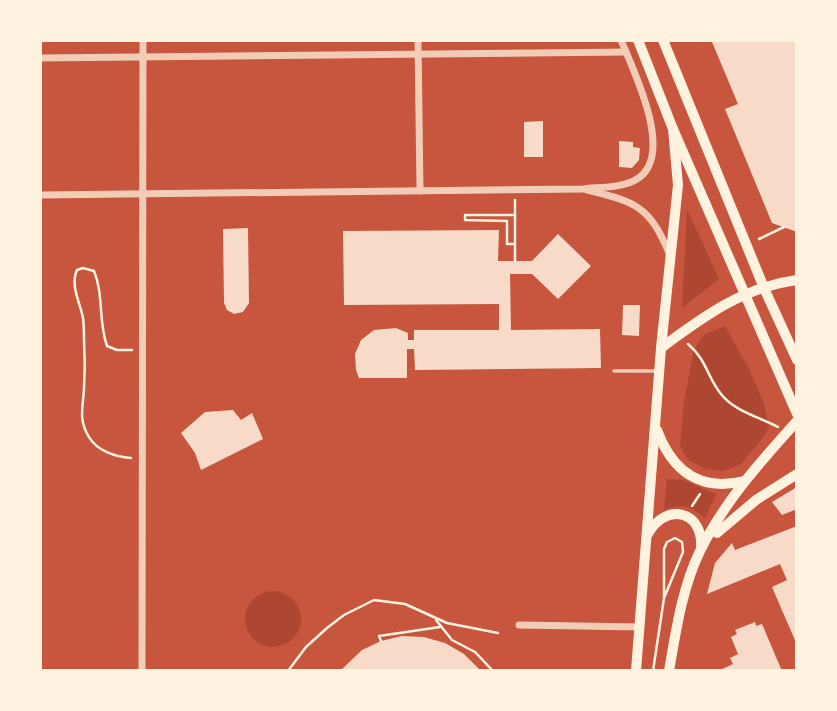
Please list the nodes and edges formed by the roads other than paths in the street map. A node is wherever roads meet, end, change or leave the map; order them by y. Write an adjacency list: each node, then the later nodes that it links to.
1 (143, 40): 9 (street)
2 (418, 40): 7 (street)
3 (621, 40): 6 (street)
4 (638, 40): 10 (main road)
5 (663, 40): 17 (main road)
6 (626, 52): 7 (street); 11 (street)
7 (418, 56): 9 (street); 12 (street)
8 (40, 58): 9 (street)
9 (143, 58): 14 (street)
10 (673, 129): 15 (main road); 18 (main road)
11 (583, 189): 12 (street); 15 (street)
12 (420, 191): 14 (street)
13 (40, 195): 14 (street)
14 (142, 195): 32 (street)
15 (671, 256): 19 (main road)
16 (797, 280): 17 (main road)
17 (764, 288): 18 (main road); 20 (main road)
18 (744, 294): 19 (main road); 23 (main road)
19 (661, 348): 22 (main road)
20 (797, 360)
21 (614, 371): 22 (lane)
22 (660, 371): 25 (main road)
23 (797, 414)
24 (797, 421): 27 (main road)
25 (657, 428): 27 (main road); 28 (main road)
26 (797, 474): 29 (main road)
27 (744, 481): 29 (main road)
28 (647, 537): 29 (main road); 31 (main road)
29 (702, 547): 34 (main road)
30 (519, 625): 31 (street)
31 (641, 627): 33 (main road)
32 (142, 671)
33 (636, 671)
34 (669, 671)

